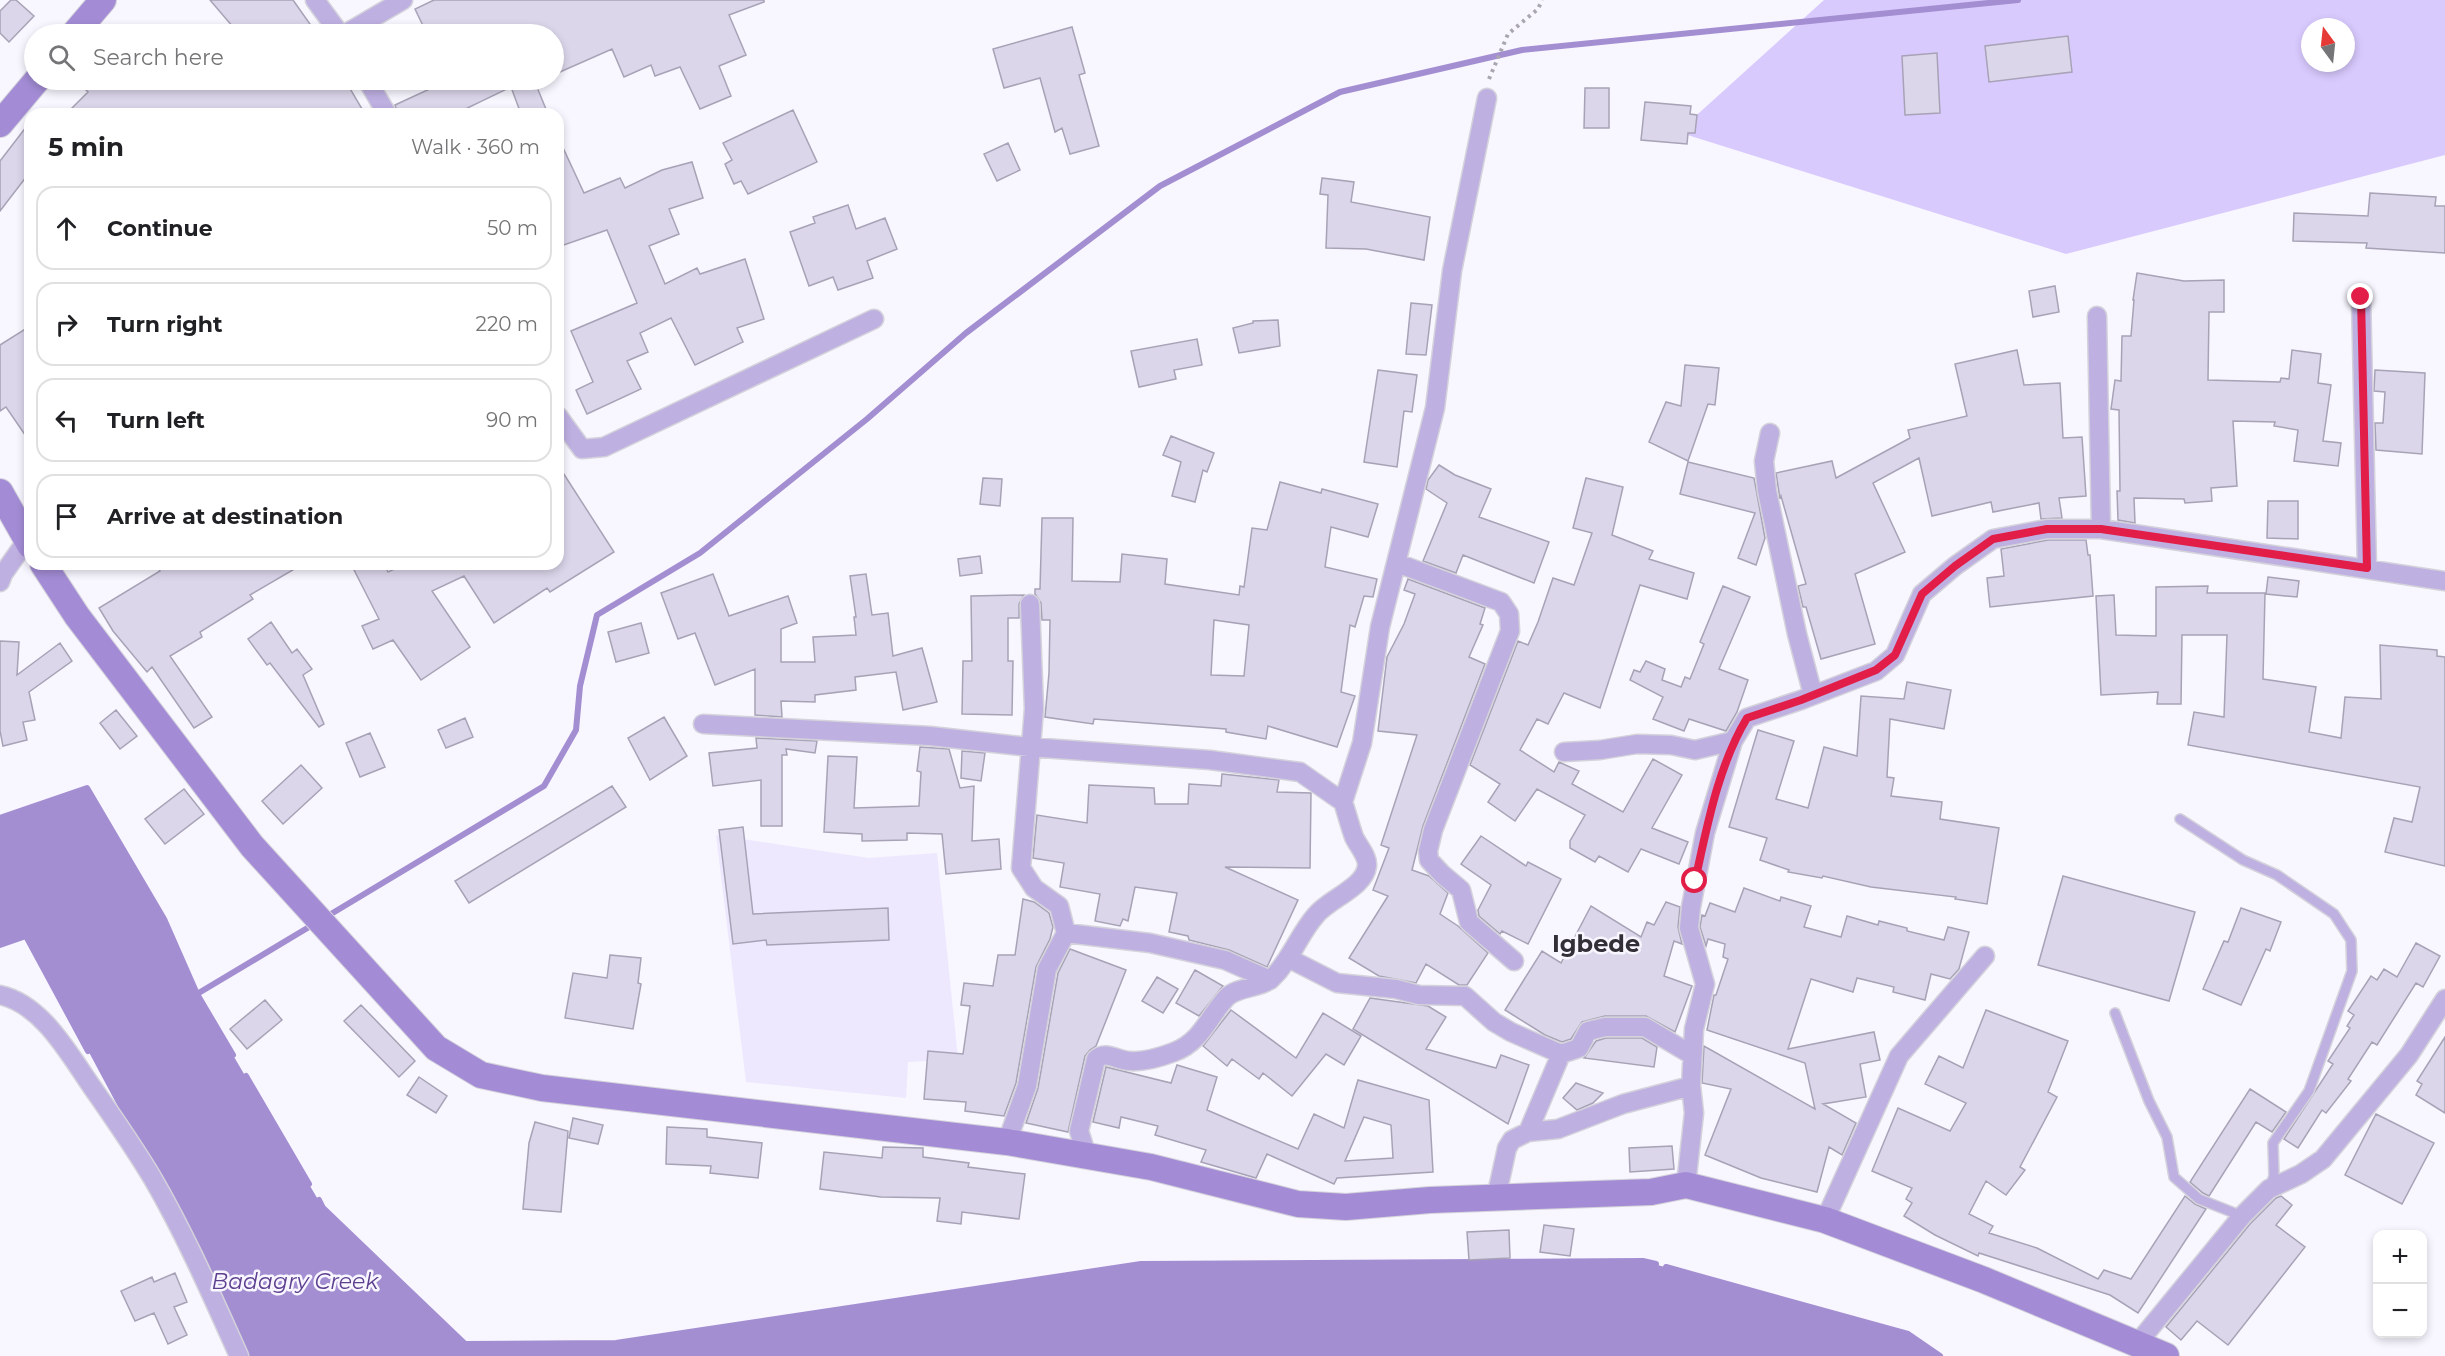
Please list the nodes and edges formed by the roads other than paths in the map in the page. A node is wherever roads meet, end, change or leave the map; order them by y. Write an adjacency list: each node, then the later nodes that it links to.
1 (103, 0): 4 (street)
2 (315, 0): 5 (street)
3 (403, 0): 6 (street)
4 (83, 24)
5 (333, 24)
6 (362, 24)
7 (29, 90): 11 (street)
8 (373, 90): 10 (street)
9 (1487, 98): 21 (street)
10 (383, 108)
11 (0, 124)
12 (2361, 297): 22 (street)
13 (2097, 316): 18 (street)
14 (874, 319): 15 (street)
15 (564, 424)
16 (1770, 433): 27 (street)
17 (0, 492): 19 (street)
18 (2101, 529): 22 (street); 27 (street)
19 (24, 533)
20 (24, 548): 24 (street)
21 (1397, 563): 32 (street); 37 (street)
22 (2367, 568): 25 (street)
23 (47, 570): 46 (street)
24 (1, 577)
25 (2445, 581)
26 (1030, 604): 30 (street)
27 (1813, 695): 29 (street)
28 (703, 724): 30 (street)
29 (1733, 741): 31 (street); 43 (street)
30 (1029, 747): 32 (street); 34 (street)
31 (1564, 752)
32 (1343, 802): 36 (street)
33 (2180, 819): 49 (lane)
34 (1066, 933): 38 (street); 46 (street)
35 (1984, 956): 52 (street)
36 (1288, 958): 38 (street); 42 (street)
37 (1514, 961)
38 (1270, 980): 47 (street)
39 (0, 995): 54 (street)
40 (2445, 999): 49 (street)
41 (2115, 1013): 51 (lane)
42 (1561, 1054): 43 (street); 45 (street)
43 (1692, 1054): 44 (street)
44 (1691, 1086): 45 (street); 48 (street)
45 (1528, 1132): 50 (street)
46 (1007, 1142): 47 (street)
47 (1087, 1156): 50 (street)
48 (1686, 1185): 50 (street); 52 (street)
49 (2269, 1189): 51 (street)
50 (1496, 1198)
51 (2242, 1216): 53 (street)
52 (1825, 1220): 53 (street)
53 (2137, 1344): 55 (street)
54 (239, 1356)
55 (2166, 1356)

